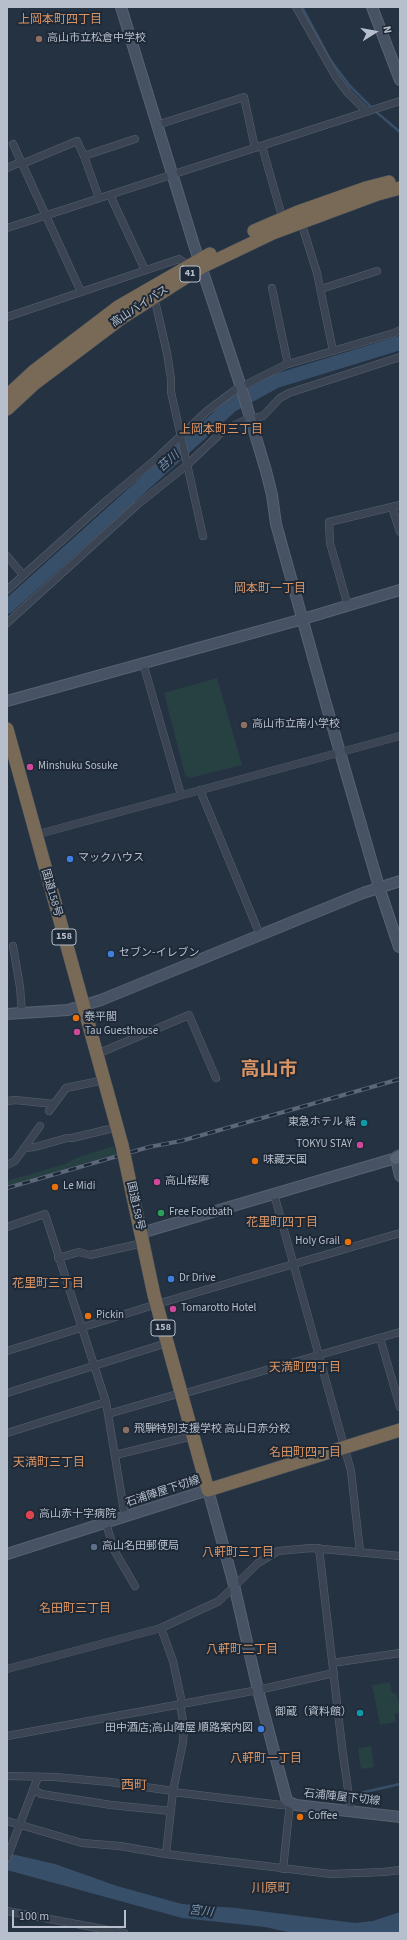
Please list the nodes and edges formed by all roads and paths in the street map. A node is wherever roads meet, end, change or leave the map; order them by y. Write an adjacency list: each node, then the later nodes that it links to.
1 (121, 7): 7 (street)
2 (296, 7): 6 (street)
3 (373, 8): 4 (street)
4 (400, 78)
5 (400, 101): 6 (street)
6 (368, 111): 10 (street)
7 (157, 125): 10 (street); 14 (street)
8 (135, 139): 11 (street)
9 (13, 144): 12 (street)
10 (258, 147): 14 (street); 19 (street)
11 (84, 156): 12 (street); 18 (street)
12 (22, 163): 13 (street); 20 (street)
13 (7, 168)
14 (172, 174): 17 (street); 23 (street)
15 (400, 179): 23 (highway, 高山バイパス / 41)
16 (400, 188): 21 (highway, 高山バイパス / 41)
17 (110, 195): 18 (street); 24 (street)
18 (99, 198): 20 (street)
19 (281, 213)
20 (46, 216): 22 (street); 28 (street)
21 (301, 222): 23 (highway, 高山バイパス / 41); 27 (street)
22 (7, 228)
23 (196, 264): 24 (street); 29 (highway, 高山バイパス / 41); 35 (street); 36 (highway, 高山バイパス / 41)
24 (145, 270): 28 (street)
25 (377, 271): 27 (street)
26 (272, 288): 34 (street)
27 (321, 289): 32 (street)
28 (81, 292): 30 (street)
29 (153, 298): 37 (highway, 高山バイパス / 41); 39 (street)
30 (7, 317)
31 (400, 330): 32 (street)
32 (333, 351): 34 (street)
33 (400, 358): 38 (street)
34 (288, 364): 35 (street)
35 (241, 388): 38 (street); 39 (street)
36 (7, 396)
37 (7, 409)
38 (249, 417): 40 (street); 50 (street)
39 (181, 436): 40 (street); 46 (street)
40 (187, 463): 44 (street); 51 (street)
41 (400, 505): 42 (street)
42 (392, 507): 43 (street); 49 (street)
43 (400, 532)
44 (203, 536)
45 (7, 556): 46 (street)
46 (24, 575): 47 (street)
47 (7, 590)
48 (400, 590): 49 (street)
49 (348, 606): 50 (street)
50 (303, 620): 52 (street); 56 (street)
51 (7, 623)
52 (143, 663): 53 (street); 58 (street)
53 (7, 701)
54 (7, 729): 59 (highway, 国道158号 / 158)
55 (400, 736): 56 (street)
56 (340, 752): 57 (street); 61 (street)
57 (200, 790): 58 (street); 62 (street)
58 (181, 795): 59 (street)
59 (35, 835): 65 (highway, 国道158号 / 158)
60 (400, 881): 61 (street)
61 (380, 887): 62 (street); 64 (street)
62 (260, 935): 65 (street)
63 (13, 946): 66 (street)
64 (399, 946)
65 (84, 1006): 66 (street); 68 (highway, 国道158号 / 158)
66 (22, 1013): 67 (street)
67 (7, 1014)
68 (97, 1054): 69 (street); 70 (highway, 国道158号 / 158)
69 (216, 1078)
70 (104, 1080): 72 (street); 75 (highway, 国道158号 / 158)
71 (7, 1101): 72 (street)
72 (54, 1104): 73 (street)
73 (49, 1112)
74 (40, 1126): 76 (street)
75 (118, 1127): 76 (street); 83 (highway, 国道158号 / 158, bridge)
76 (24, 1148): 78 (street)
77 (398, 1157): 79 (street); 80 (street)
78 (7, 1165)
79 (400, 1176)
80 (274, 1194): 83 (street); 85 (street)
81 (7, 1227): 84 (street)
82 (400, 1233): 85 (street)
83 (142, 1238): 84 (street); 86 (highway, 国道158号 / 158)
84 (58, 1258): 87 (street)
85 (293, 1263): 86 (street); 92 (street)
86 (157, 1304): 87 (street); 90 (highway, 国道158号 / 158)
87 (81, 1328): 91 (street); 93 (street)
88 (400, 1332): 89 (street)
89 (380, 1338): 92 (street); 97 (street)
90 (167, 1343): 93 (street); 95 (highway, 国道158号 / 158)
91 (7, 1351)
92 (320, 1356): 95 (street); 102 (street)
93 (94, 1366): 94 (street); 96 (street)
94 (7, 1393)
95 (182, 1394): 98 (street); 101 (highway, 国道158号 / 158)
96 (106, 1402): 98 (street); 100 (street)
97 (400, 1406)
98 (108, 1414): 103 (street)
99 (400, 1430): 102 (highway)
100 (7, 1433)
101 (193, 1436): 103 (street); 104 (highway, 国道158号 / 158)
102 (344, 1447): 104 (highway); 108 (street)
103 (115, 1455): 105 (street)
104 (208, 1490): 105 (street, 石浦陣屋下切線); 111 (street, 石浦陣屋下切線)
105 (125, 1517): 106 (street, 石浦陣屋下切線)
106 (106, 1523): 109 (street, 石浦陣屋下切線); 112 (street)
107 (319, 1548): 108 (street); 111 (street); 115 (street)
108 (360, 1552): 110 (street)
109 (7, 1554)
110 (400, 1556)
111 (234, 1585): 113 (street); 118 (street, 石浦陣屋下切線)
112 (135, 1586)
113 (161, 1628): 116 (street); 119 (street)
114 (400, 1653): 115 (street)
115 (332, 1663): 117 (street)
116 (7, 1669)
117 (334, 1673): 118 (street); 127 (street)
118 (258, 1690): 119 (street); 125 (street, 石浦陣屋下切線)
119 (181, 1704): 120 (street); 124 (street)
120 (7, 1736)
121 (7, 1776): 122 (street)
122 (38, 1777): 123 (street); 124 (street)
123 (33, 1789): 126 (street); 130 (street)
124 (173, 1792): 125 (street); 126 (street)
125 (290, 1803): 127 (street, 石浦陣屋下切線); 133 (street)
126 (171, 1811): 131 (street)
127 (352, 1811): 128 (street, 石浦陣屋下切線)
128 (400, 1817)
129 (7, 1822): 130 (street)
130 (20, 1825): 131 (street); 132 (street)
131 (166, 1854): 133 (street)
132 (7, 1858)
133 (283, 1869): 134 (street)
134 (400, 1870)
135 (7, 1911): 136 (street)
136 (124, 1933)

